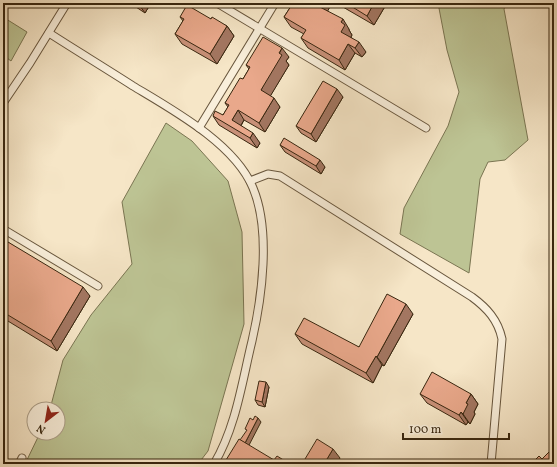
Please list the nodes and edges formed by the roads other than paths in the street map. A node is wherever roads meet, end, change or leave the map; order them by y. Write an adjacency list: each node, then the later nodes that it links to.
1 (67, 3): 5 (street)
2 (217, 3): 4 (street)
3 (275, 3): 4 (street)
4 (260, 28): 7 (street); 8 (street)
5 (49, 33): 6 (street); 7 (street)
6 (3, 103)
7 (199, 128): 9 (street)
8 (426, 128)
9 (250, 181): 12 (street); 13 (street)
10 (3, 229): 11 (street)
11 (98, 286)
12 (214, 464)
13 (491, 464)

